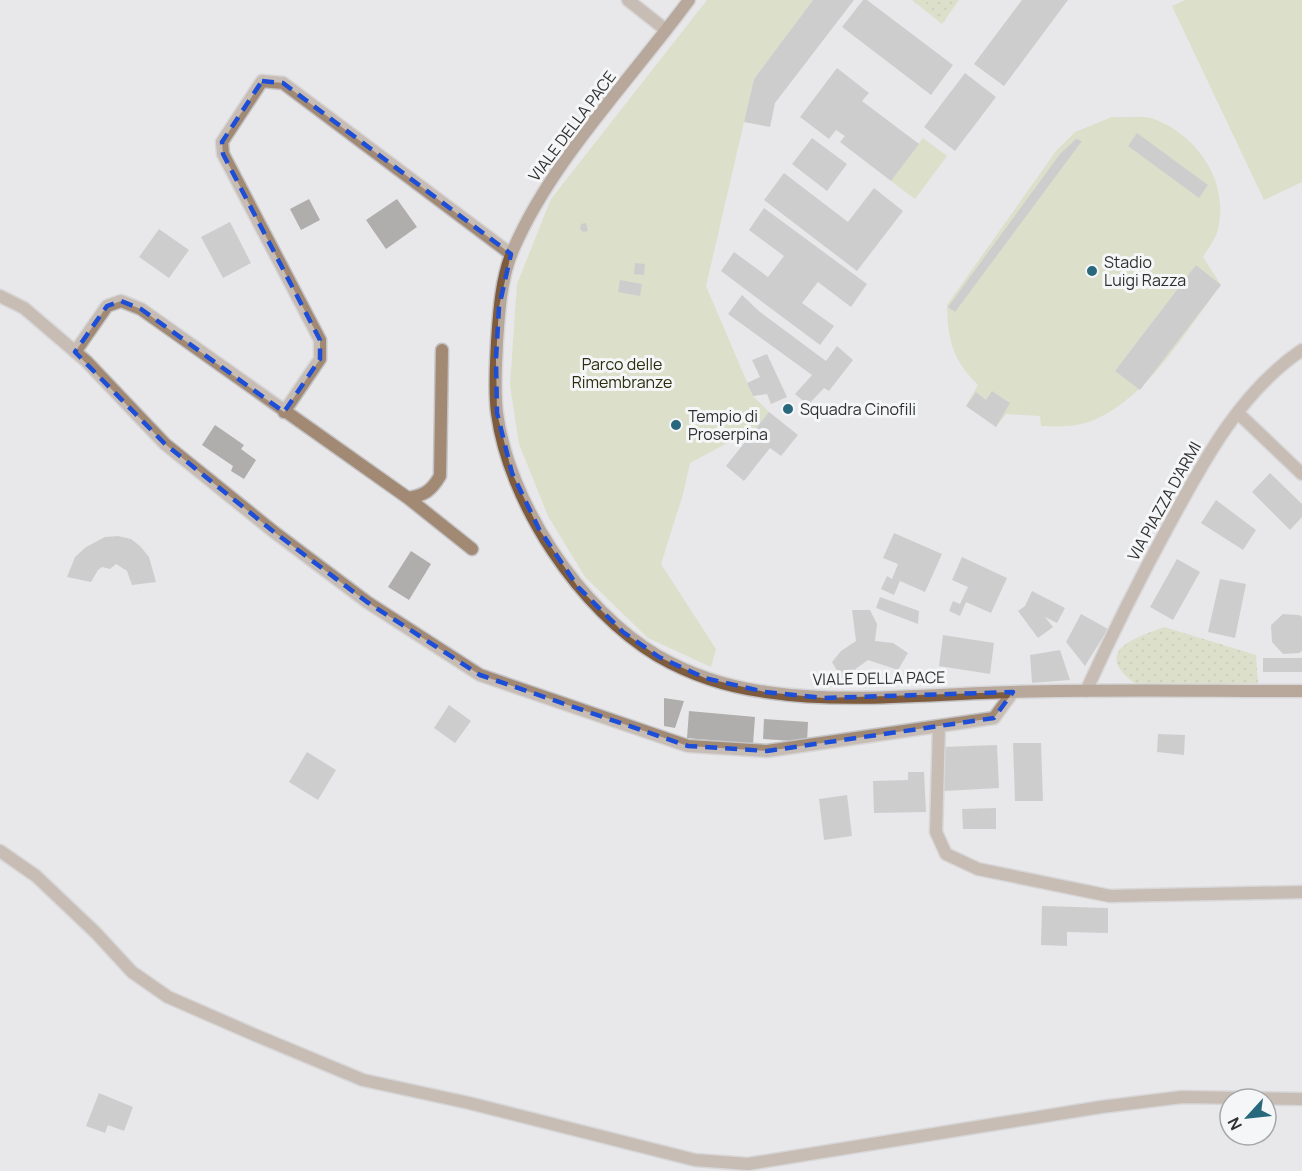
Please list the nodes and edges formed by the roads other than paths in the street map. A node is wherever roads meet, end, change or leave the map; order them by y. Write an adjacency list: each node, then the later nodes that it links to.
1 (627, 0): 3 (street)
2 (689, 0): 3 (main road, VIALE DELLA PACE)
3 (666, 30): 4 (main road, VIALE DELLA PACE)
4 (511, 254): 9 (street); 16 (main road, VIALE DELLA PACE)
5 (0, 296): 8 (street)
6 (442, 350): 12 (street)
7 (1302, 350): 10 (street, VIA PIAZZA D'ARMI)
8 (75, 352): 9 (street); 17 (street)
9 (284, 412): 12 (street)
10 (1238, 413): 11 (street); 14 (street, VIA PIAZZA D'ARMI)
11 (1302, 474)
12 (408, 498): 13 (street)
13 (472, 549)
14 (1086, 691): 15 (main road, VIALE DELLA PACE); 16 (main road, VIALE DELLA PACE)
15 (1302, 691)
16 (1013, 692): 17 (street)
17 (939, 726): 19 (street)
18 (0, 851): 20 (street)
19 (1302, 892)
20 (1302, 1099)

